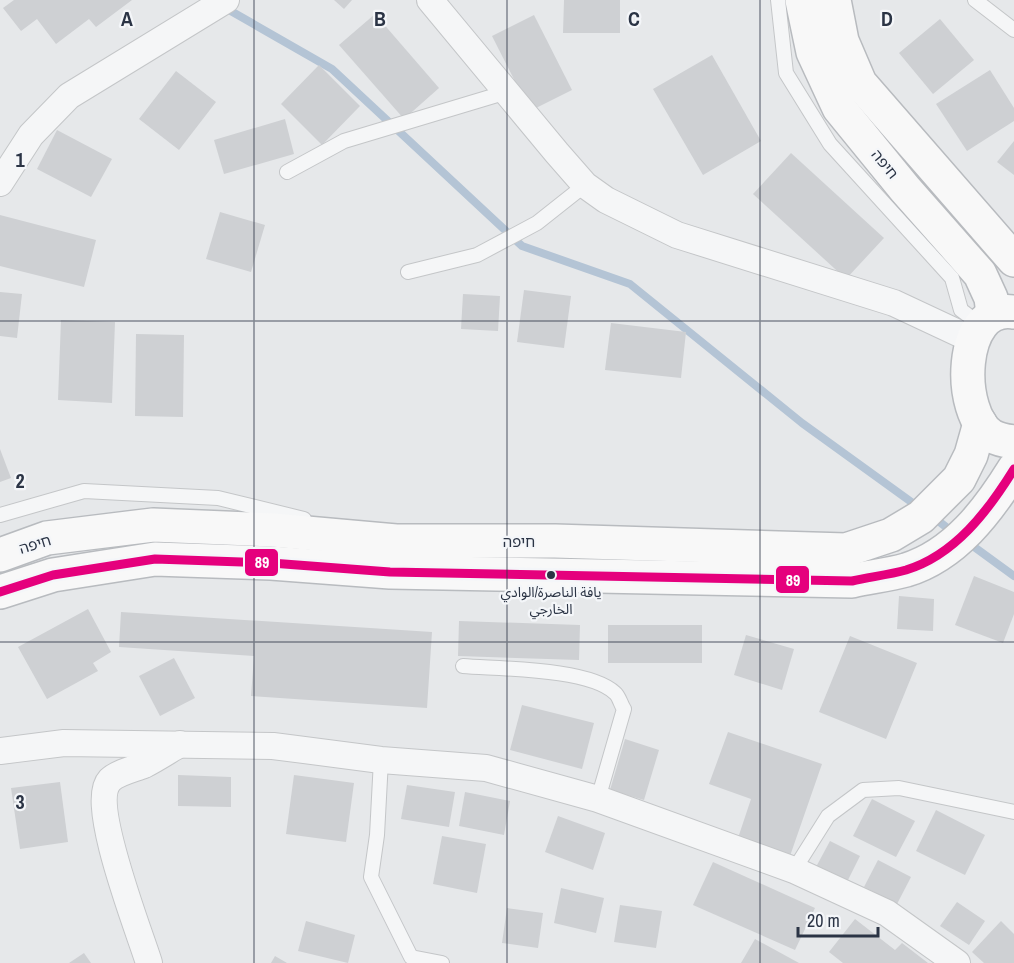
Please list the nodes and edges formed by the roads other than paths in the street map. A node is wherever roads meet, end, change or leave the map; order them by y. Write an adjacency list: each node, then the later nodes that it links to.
1 (226, 0): 10 (street)
2 (430, 0): 8 (street)
3 (778, 0): 14 (lane)
4 (802, 0): 14 (highway, חיפה)
5 (834, 0): 12 (highway)
6 (975, 0): 7 (lane)
7 (1014, 30)
8 (507, 92): 9 (lane); 11 (street)
9 (287, 172)
10 (0, 183)
11 (585, 185): 13 (lane); 14 (street)
12 (1014, 260)
13 (408, 272)
14 (990, 323): 15 (highway)
15 (980, 423): 16 (highway); 19 (highway, חיפה)
16 (1014, 442)
17 (1014, 469): 21 (highway)
18 (0, 515): 19 (lane)
19 (396, 541): 20 (highway, חיפה)
20 (0, 555)
21 (0, 592)
22 (463, 666): 26 (lane)
23 (180, 744): 24 (street); 25 (street); 29 (street)
24 (0, 751)
25 (381, 760): 26 (street); 30 (lane)
26 (598, 799): 28 (street)
27 (1014, 812): 28 (lane)
28 (794, 870): 31 (street)
29 (149, 963)
30 (442, 963)
31 (957, 963)

